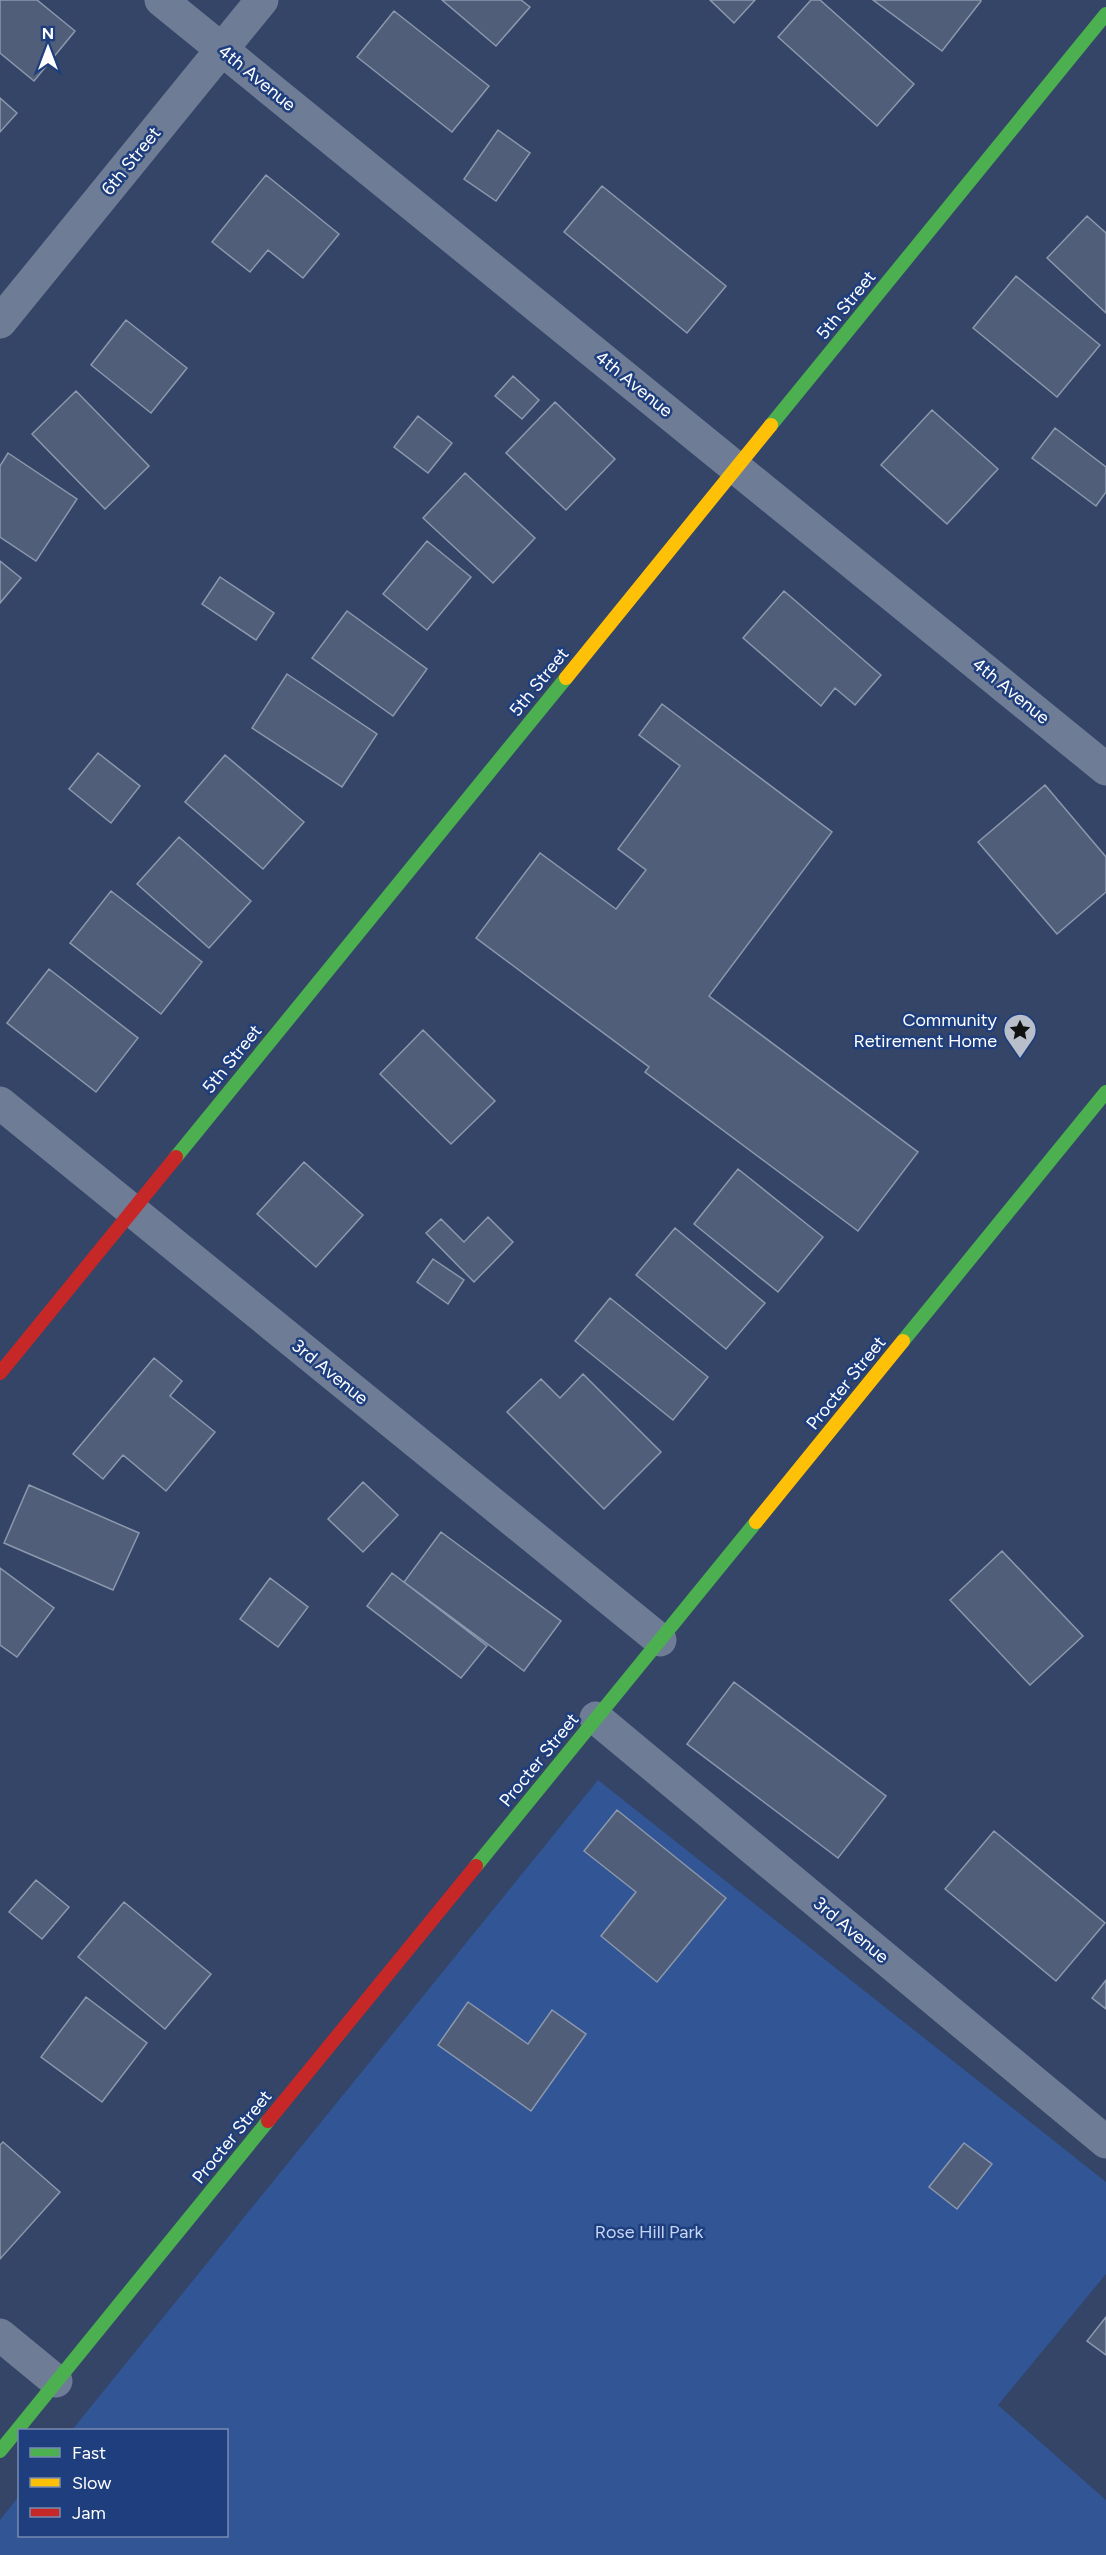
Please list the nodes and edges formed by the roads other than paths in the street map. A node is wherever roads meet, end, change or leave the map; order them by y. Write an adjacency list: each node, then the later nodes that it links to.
1 (161, 0): 4 (street, 4th Avenue)
2 (262, 0): 4 (street, 6th Street)
3 (1106, 14): 6 (street, 5th Street)
4 (222, 50): 5 (street, 6th Street); 6 (street, 4th Avenue)
5 (0, 322)
6 (737, 468): 7 (street, 4th Avenue); 10 (street, 5th Street)
7 (1106, 768)
8 (1106, 1092): 12 (street, Procter Street)
9 (0, 1104): 10 (street, 3rd Avenue)
10 (132, 1211): 11 (street, 5th Street); 12 (street, 3rd Avenue)
11 (0, 1372)
12 (660, 1640): 13 (street, Procter Street)
13 (596, 1718): 14 (street, 3rd Avenue); 16 (street, Procter Street)
14 (1106, 2142)
15 (0, 2335): 16 (street)
16 (56, 2381): 17 (street, Procter Street)
17 (0, 2451)

